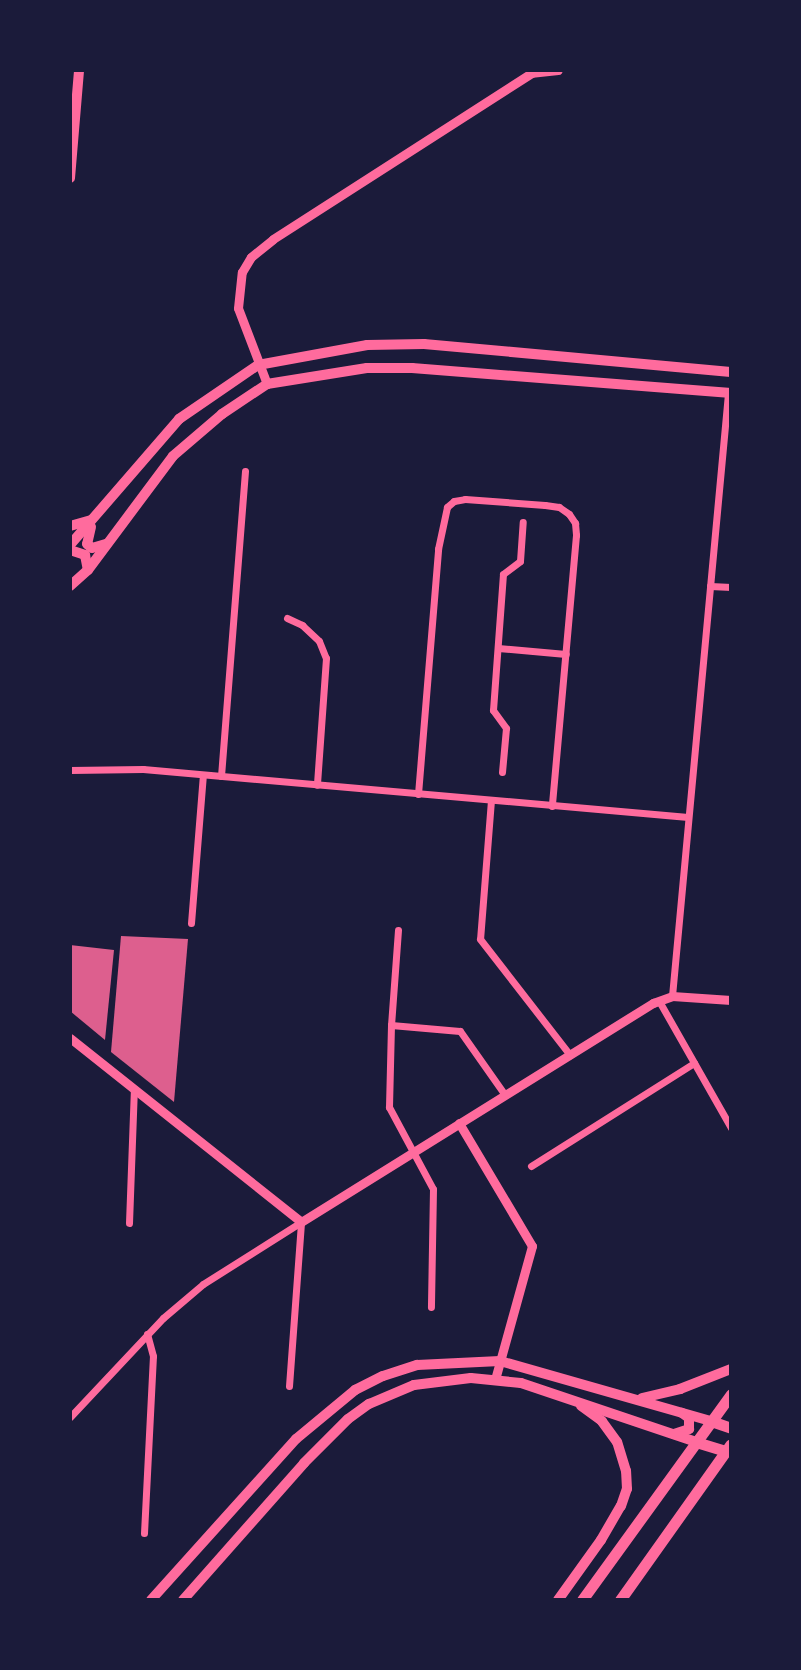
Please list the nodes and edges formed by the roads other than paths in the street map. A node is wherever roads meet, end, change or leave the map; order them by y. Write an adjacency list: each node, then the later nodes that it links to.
1 (79, 70): 4 (main road)
2 (558, 70): 3 (street)
3 (533, 72): 5 (street)
4 (70, 178)
5 (258, 365): 6 (main road); 7 (street); 10 (main road)
6 (731, 372)
7 (267, 384): 8 (main road); 14 (main road)
8 (730, 393): 17 (street)
9 (245, 471): 25 (street)
10 (94, 521): 12 (main road); 13 (main road); 14 (main road)
11 (523, 522): 20 (street)
12 (70, 526)
13 (71, 543): 15 (main road)
14 (106, 544): 15 (main road)
15 (88, 570): 16 (main road)
16 (70, 586)
17 (710, 586): 18 (street); 30 (street)
18 (731, 587)
19 (287, 618): 26 (street)
20 (498, 648): 21 (street); 23 (street)
21 (566, 654): 27 (street); 29 (street)
22 (70, 770): 24 (street)
23 (502, 772)
24 (203, 775): 25 (street); 31 (street)
25 (221, 776): 26 (street)
26 (317, 785): 27 (street)
27 (418, 794): 28 (street)
28 (491, 800): 29 (street); 38 (street)
29 (552, 806): 30 (street)
30 (688, 817): 33 (street)
31 (191, 923)
32 (398, 930): 36 (street)
33 (672, 996): 34 (street); 35 (street)
34 (731, 1000)
35 (659, 1001): 38 (street); 39 (street)
36 (391, 1025): 41 (street); 44 (street)
37 (70, 1038): 40 (street)
38 (570, 1055): 41 (street)
39 (694, 1063): 43 (street); 45 (street)
40 (134, 1089): 46 (street); 47 (street)
41 (505, 1095): 42 (street)
42 (459, 1123): 44 (street); 50 (street)
43 (731, 1128)
44 (413, 1152): 46 (street); 48 (street)
45 (531, 1166)
46 (301, 1222): 49 (street); 53 (street)
47 (129, 1223)
48 (431, 1307)
49 (147, 1334): 58 (street); 64 (street)
50 (500, 1361): 52 (street); 56 (main road); 65 (main road)
51 (731, 1369): 56 (main road)
52 (495, 1379): 55 (main road); 66 (main road)
53 (289, 1386)
54 (731, 1394): 59 (main road)
55 (570, 1398): 61 (main road); 67 (main road)
56 (638, 1399): 57 (main road)
57 (678, 1411): 59 (main road); 61 (main road)
58 (70, 1417)
59 (711, 1421): 60 (main road); 62 (main road)
60 (731, 1428)
61 (673, 1435): 62 (main road)
62 (696, 1442): 63 (main road); 68 (main road)
63 (728, 1448): 69 (main road)
64 (144, 1533)
65 (151, 1600)
66 (183, 1600)
67 (558, 1600)
68 (582, 1600)
69 (620, 1600)

